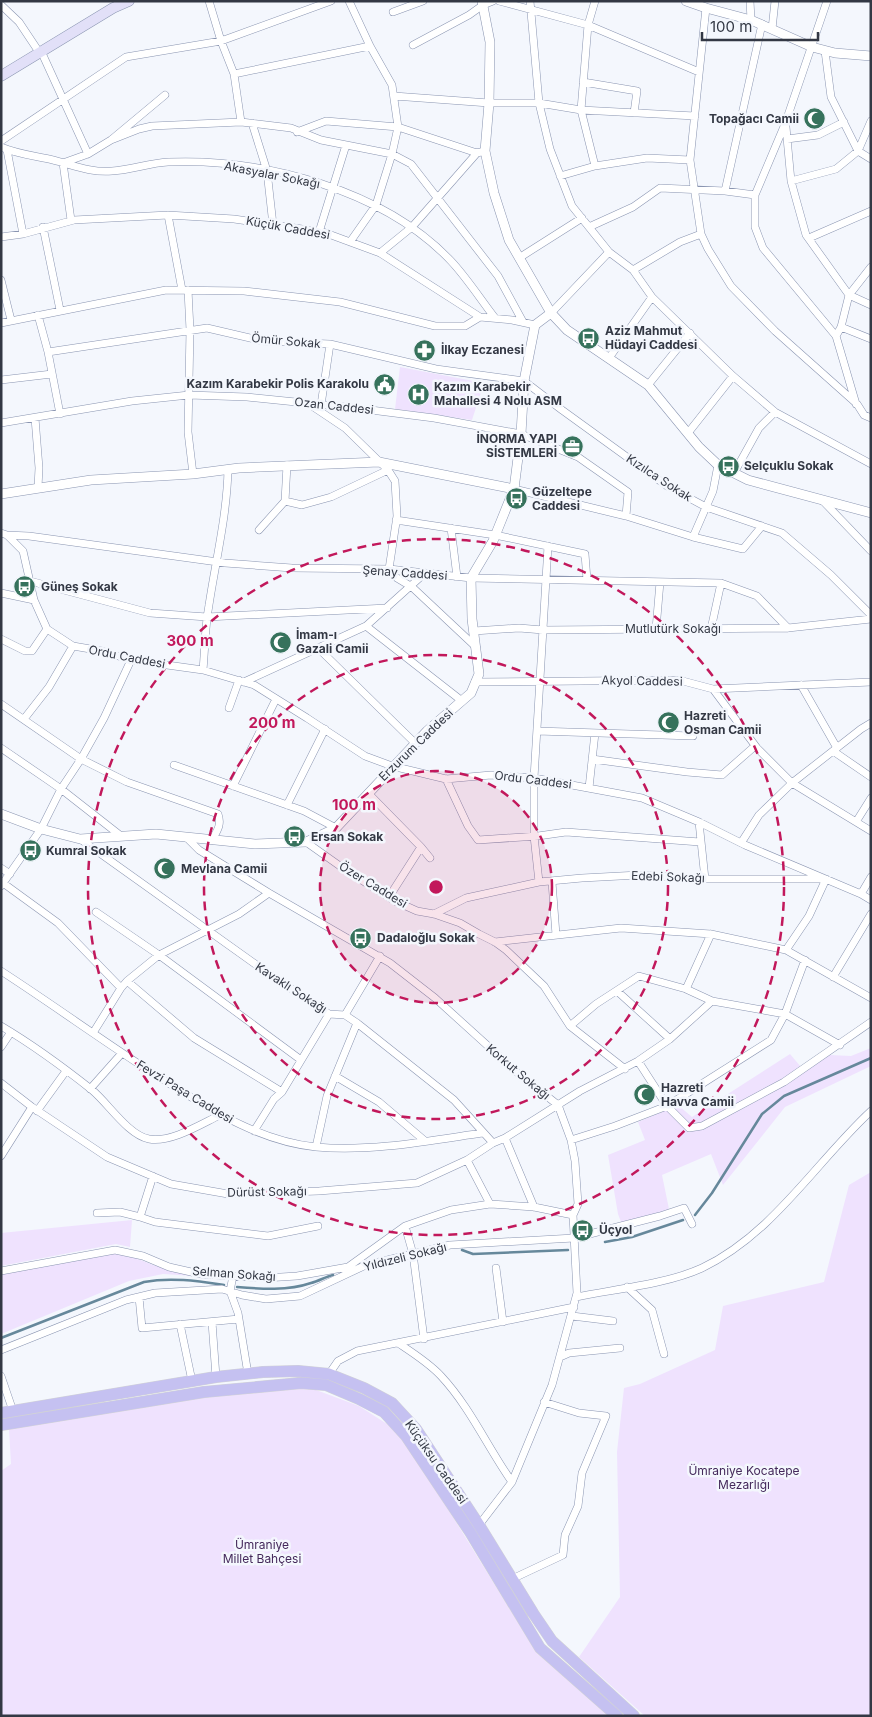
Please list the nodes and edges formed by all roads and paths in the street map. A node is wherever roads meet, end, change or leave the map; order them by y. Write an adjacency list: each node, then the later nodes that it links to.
1 (128, 1): 27 (main road)
2 (209, 1): 22 (street)
3 (331, 1): 22 (street)
4 (349, 1): 24 (street)
5 (423, 1): 17 (street)
6 (493, 1): 13 (street)
7 (499, 1): 14 (street)
8 (595, 1): 20 (street)
9 (686, 1): 16 (street)
10 (750, 1): 18 (street)
11 (775, 1): 21 (street)
12 (827, 1): 25 (street)
13 (483, 3): 23 (street); 36 (street)
14 (530, 5): 20 (street); 37 (street)
15 (1, 6): 27 (street)
16 (706, 8): 18 (street); 29 (street)
17 (392, 12)
18 (751, 20): 19 (street)
19 (762, 24): 21 (street); 66 (street)
20 (588, 25): 29 (street); 32 (street)
21 (772, 29): 25 (street)
22 (220, 41): 30 (street); 35 (street)
23 (413, 45)
24 (370, 46): 30 (street); 34 (street)
25 (812, 47): 26 (street); 45 (street)
26 (825, 50): 28 (street); 43 (street)
27 (40, 51): 31 (main road); 35 (street)
28 (871, 56)
29 (699, 72): 40 (street)
30 (234, 74): 42 (street)
31 (1, 76)
32 (583, 82): 38 (street); 39 (street)
33 (165, 95): 49 (street)
34 (394, 96): 36 (street); 46 (street)
35 (63, 99): 50 (street); 55 (street)
36 (489, 103): 37 (street); 54 (street)
37 (539, 103): 38 (street); 62 (street)
38 (581, 110): 39 (street); 60 (street)
39 (634, 113): 40 (street)
40 (695, 116): 58 (street)
41 (871, 121): 53 (street)
42 (241, 122): 44 (street); 49 (street)
43 (844, 122): 48 (street); 53 (street)
44 (252, 123): 47 (street); 61 (street)
45 (785, 124): 48 (street); 67 (street)
46 (398, 127): 47 (street); 54 (street); 56 (street)
47 (297, 132): 51 (street)
48 (787, 139): 63 (street)
49 (111, 140): 55 (street)
50 (1, 141)
51 (346, 145): 56 (street); 64 (street)
52 (4, 148): 59 (street, Akasyalar Sokağı); 79 (street)
53 (858, 151): 57 (street); 63 (street)
54 (481, 152): 68 (street); 86 (street)
55 (88, 154): 59 (street)
56 (392, 154): 68 (street); 69 (street)
57 (871, 159)
58 (690, 160): 60 (street); 65 (street)
59 (63, 163): 61 (street, Akasyalar Sokağı); 73 (street)
60 (595, 166): 62 (street)
61 (267, 171): 64 (street, Akasyalar Sokağı); 74 (street)
62 (560, 176): 72 (street)
63 (791, 181): 82 (street)
64 (333, 188): 69 (street, Akasyalar Sokağı); 78 (street)
65 (693, 190): 66 (street); 77 (street); 80 (street)
66 (725, 191): 67 (street)
67 (755, 195): 106 (street)
68 (437, 197): 76 (street); 101 (street)
69 (376, 205): 76 (street, Akasyalar Sokağı); 83 (street)
70 (871, 211): 82 (street)
71 (168, 215): 73 (street, Küçük Caddesi); 74 (street, Küçük Caddesi); 90 (street)
72 (582, 218): 77 (street); 86 (street)
73 (71, 220): 75 (street, Küçük Caddesi)
74 (274, 225): 78 (street, Küçük Caddesi)
75 (44, 227): 79 (street, Küçük Caddesi); 94 (street)
76 (412, 227): 85 (street); 98 (street, Akasyalar Sokağı)
77 (589, 228): 84 (street)
78 (319, 232): 83 (street, Küçük Caddesi)
79 (23, 234): 81 (street, Küçük Caddesi)
80 (701, 234): 88 (street); 118 (street)
81 (1, 237)
82 (809, 238): 91 (street)
83 (350, 242): 85 (street, Küçük Caddesi)
84 (609, 252): 88 (street); 95 (street)
85 (380, 253): 97 (street, Küçük Caddesi)
86 (518, 258): 95 (street)
87 (871, 268): 91 (street)
88 (633, 270): 92 (street)
89 (1, 280): 99 (street)
90 (184, 290): 94 (street); 97 (street); 104 (street)
91 (849, 295): 93 (street); 103 (street)
92 (652, 297): 105 (street); 110 (street)
93 (871, 305)
94 (60, 310): 96 (street)
95 (551, 313): 102 (street); 110 (street)
96 (38, 315): 99 (street); 109 (street)
97 (480, 317): 98 (street, Küçük Caddesi)
98 (495, 318): 101 (street, Küçük Caddesi)
99 (11, 320): 100 (street)
100 (1, 322)
101 (523, 322): 102 (street, Küçük Caddesi)
102 (535, 324): 114 (street)
103 (841, 327): 106 (street); 107 (street)
104 (190, 330): 108 (street, Ömür Sokak); 109 (street, Ömür Sokak); 116 (street)
105 (690, 334): 112 (street); 115 (street)
106 (836, 336): 118 (street)
107 (871, 339)
108 (330, 344): 114 (street, Ömür Sokak); 119 (street)
109 (48, 352): 111 (street)
110 (609, 358): 115 (street)
111 (52, 374): 113 (street); 121 (street)
112 (733, 376): 120 (street); 125 (street)
113 (1, 380)
114 (524, 381): 126 (street); 140 (street, Kızılca Sokak)
115 (648, 385): 125 (street)
116 (189, 395): 117 (street, Ozan Caddesi); 121 (street, Ozan Caddesi); 134 (street)
117 (308, 403): 119 (street, Ozan Caddesi); 127 (street)
118 (856, 404): 123 (street)
119 (321, 405): 126 (street, Ozan Caddesi)
120 (775, 412): 128 (street); 133 (street)
121 (60, 414): 122 (street, Ozan Caddesi)
122 (35, 418): 124 (street, Ozan Caddesi); 135 (street)
123 (871, 418)
124 (1, 423)
125 (688, 433): 130 (street)
126 (521, 434): 136 (street); 142 (street, Ozan Caddesi)
127 (378, 462): 129 (street); 132 (street); 136 (street)
128 (871, 464)
129 (287, 465): 131 (street); 138 (street)
130 (718, 465): 133 (street); 140 (street)
131 (228, 469): 134 (street); 152 (street)
132 (388, 470): 138 (street); 143 (street)
133 (734, 473): 139 (street)
134 (193, 474): 135 (street)
135 (38, 487): 137 (street)
136 (514, 489): 142 (street); 148 (street)
137 (1, 494)
138 (284, 501): 146 (street)
139 (823, 501): 141 (street); 151 (street)
140 (706, 507): 144 (street, Kızılca Sokak); 149 (street)
141 (871, 513)
142 (626, 516): 149 (street)
143 (396, 520): 145 (street); 153 (street)
144 (762, 526): 149 (street); 166 (street, Kızılca Sokak)
145 (451, 528): 148 (street); 155 (street)
146 (259, 530)
147 (4, 534): 152 (street, Şenay Caddesi); 159 (street)
148 (495, 535): 150 (street); 156 (street)
149 (693, 537)
150 (548, 546): 157 (street); 158 (street)
151 (871, 551)
152 (218, 561): 153 (street, Şenay Caddesi); 167 (street)
153 (389, 569): 154 (street, Şenay Caddesi); 162 (street)
154 (425, 573): 155 (street, Şenay Caddesi); 162 (street)
155 (457, 577): 156 (street, Şenay Caddesi)
156 (471, 578): 157 (street, Şenay Caddesi); 175 (street, Erzurum Caddesi)
157 (545, 580): 158 (street, Şenay Caddesi); 174 (street)
158 (586, 580): 160 (street, Şenay Caddesi)
159 (30, 581): 164 (street); 167 (street)
160 (660, 582): 161 (street, Şenay Caddesi); 172 (street)
161 (721, 583): 170 (street, Şenay Caddesi); 173 (street)
162 (412, 586): 165 (street); 178 (street)
163 (1, 593): 164 (street)
164 (34, 600): 171 (street)
165 (387, 608): 167 (street); 169 (street)
166 (871, 615)
167 (208, 617): 181 (street)
168 (871, 619): 170 (street, Mutlutürk Sokağı)
169 (366, 626): 179 (street); 189 (street)
170 (788, 628): 173 (street, Mutlutürk Sokağı)
171 (47, 629): 176 (street); 177 (street, Ordu Caddesi)
172 (656, 629): 173 (street, Mutlutürk Sokağı); 174 (street, Mutlutürk Sokağı)
173 (711, 629)
174 (543, 630): 175 (street, Mutlutürk Sokağı); 183 (street)
175 (474, 631): 178 (street, Erzurum Caddesi)
176 (1, 639)
177 (73, 646): 180 (street, Ordu Caddesi); 192 (street)
178 (476, 647): 184 (street, Erzurum Caddesi)
179 (318, 648): 182 (street); 198 (street)
180 (131, 660): 181 (street, Ordu Caddesi); 202 (street)
181 (203, 670): 182 (street, Ordu Caddesi)
182 (242, 681): 188 (street, Ordu Caddesi); 191 (street)
183 (540, 681): 184 (street, Akyol Caddesi); 187 (street, Akyol Caddesi); 195 (street)
184 (475, 682): 189 (street, Erzurum Caddesi)
185 (871, 682): 186 (street, Akyol Caddesi)
186 (801, 685): 187 (street, Akyol Caddesi); 201 (street)
187 (713, 689): 199 (street)
188 (276, 699): 194 (street, Ordu Caddesi); 210 (street)
189 (462, 701): 198 (street, Erzurum Caddesi)
190 (1, 704): 192 (street)
191 (229, 708)
192 (24, 719): 202 (street)
193 (871, 723): 201 (street)
194 (325, 729): 205 (street, Ordu Caddesi); 215 (street)
195 (537, 731): 196 (street); 207 (street)
196 (595, 733): 197 (street); 203 (street)
197 (693, 736)
198 (415, 743): 205 (street, Erzurum Caddesi)
199 (755, 746): 203 (street); 209 (street)
200 (1, 748): 212 (street)
201 (835, 749): 206 (street); 209 (street)
202 (81, 759): 212 (street); 226 (street)
203 (592, 759): 211 (street)
204 (174, 765): 210 (street)
205 (392, 766): 208 (street, Ordu Caddesi); 213 (street, Erzurum Caddesi)
206 (871, 777)
207 (534, 778): 208 (street, Ordu Caddesi); 211 (street, Ordu Caddesi); 223 (street)
208 (446, 779): 223 (street)
209 (792, 783): 218 (street); 229 (street)
210 (233, 786): 215 (street)
211 (589, 788): 217 (street, Ordu Caddesi)
212 (61, 789): 220 (street); 222 (street)
213 (368, 793): 219 (street, Erzurum Caddesi); 230 (street)
214 (871, 798): 218 (street)
215 (286, 805): 219 (street)
216 (1, 814): 220 (street, Erzurum Caddesi)
217 (700, 822): 228 (street); 229 (street, Ordu Caddesi)
218 (856, 822): 221 (street)
219 (336, 828): 227 (street, Erzurum Caddesi)
220 (40, 829): 225 (street, Erzurum Caddesi); 233 (street)
221 (871, 831)
222 (121, 836): 224 (street, Erzurum Caddesi); 225 (street, Erzurum Caddesi)
223 (534, 836): 228 (street); 237 (street)
224 (186, 837): 226 (street, Erzurum Caddesi); 240 (street, Korkut Sokağı)
225 (80, 838): 247 (street, Kavaklı Sokağı)
226 (212, 840): 227 (street, Erzurum Caddesi)
227 (306, 842): 242 (street, Özer Caddesi)
228 (700, 842): 235 (street)
229 (741, 843): 236 (street, Ordu Caddesi)
230 (421, 847): 231 (street); 242 (street)
231 (430, 858)
232 (1, 868): 233 (street)
233 (10, 874): 239 (street)
234 (871, 877): 241 (street)
235 (705, 879): 236 (street, Edebi Sokağı); 238 (street, Edebi Sokağı)
236 (826, 879): 241 (street, Ordu Caddesi); 251 (street)
237 (539, 882): 238 (street, Edebi Sokağı); 245 (street, Edebi Sokağı)
238 (552, 882): 249 (street)
239 (2, 885): 258 (street)
240 (269, 893): 247 (street); 253 (street, Korkut Sokağı)
241 (861, 894): 243 (street, Ordu Caddesi)
242 (389, 897): 245 (street, Özer Caddesi)
243 (871, 900)
244 (96, 912): 252 (street)
245 (434, 914): 250 (street, Özer Caddesi)
246 (871, 914): 256 (street)
247 (208, 931): 252 (street); 263 (street, Kavaklı Sokağı)
248 (711, 934): 249 (street); 251 (street); 259 (street)
249 (556, 935): 250 (street)
250 (495, 942): 269 (street, Özer Caddesi)
251 (786, 950): 254 (street)
252 (159, 955): 257 (street); 276 (street)
253 (380, 956): 265 (street); 284 (street, Korkut Sokağı)
254 (805, 960): 256 (street); 264 (street)
255 (1, 971): 271 (street, Fevzi Paşa Caddesi)
256 (833, 977): 261 (street)
257 (127, 981): 258 (street); 283 (street)
258 (121, 988): 271 (street)
259 (686, 989): 260 (street); 262 (street)
260 (617, 991): 269 (street); 272 (street)
261 (871, 998)
262 (712, 1001): 264 (street); 272 (street, Dürüst Sokağı)
263 (329, 1014): 265 (street, Kavaklı Sokağı); 276 (street)
264 (785, 1014): 273 (street); 285 (street)
265 (345, 1015): 267 (street)
266 (871, 1022): 273 (street)
267 (357, 1023): 280 (street); 290 (street)
268 (1, 1026): 270 (street)
269 (570, 1026): 278 (street, Özer Caddesi)
270 (11, 1032): 274 (street); 279 (street)
271 (93, 1033): 275 (street, Fevzi Paşa Caddesi)
272 (670, 1039): 277 (street, Dürüst Sokağı)
273 (840, 1045): 285 (street)
274 (1, 1047)
275 (122, 1053): 282 (street); 288 (street, Fevzi Paşa Caddesi)
276 (301, 1060): 283 (street)
277 (638, 1061): 278 (street, Dürüst Sokağı); 285 (street)
278 (625, 1069): 284 (street, Dürüst Sokağı)
279 (66, 1071): 282 (street); 286 (street)
280 (335, 1076): 293 (street); 295 (street)
281 (1, 1083): 286 (street, Dürüst Sokağı)
282 (90, 1089): 288 (street)
283 (282, 1092): 289 (street)
284 (558, 1105): 291 (street, Dürüst Sokağı); 292 (street, Korkut Sokağı)
285 (667, 1106): 292 (street)
286 (35, 1109): 296 (street); 298 (street, Dürüst Sokağı)
287 (871, 1111): 312 (street)
288 (220, 1115): 289 (street, Fevzi Paşa Caddesi)
289 (254, 1131): 295 (street, Fevzi Paşa Caddesi)
290 (482, 1132): 293 (street, Fevzi Paşa Caddesi); 294 (street)
291 (505, 1138): 294 (street, Dürüst Sokağı); 300 (street)
292 (571, 1140): 302 (street, Korkut Sokağı)
293 (425, 1141): 295 (street, Fevzi Paşa Caddesi)
294 (492, 1143): 297 (street, Dürüst Sokağı)
295 (316, 1146)
296 (1, 1156)
297 (467, 1160): 298 (street, Dürüst Sokağı); 299 (street)
298 (153, 1176): 303 (street)
299 (490, 1204): 300 (street, Selman Sokağı); 306 (street, Selman Sokağı)
300 (534, 1208): 302 (street, Selman Sokağı)
301 (97, 1213): 303 (street)
302 (574, 1215): 307 (street, Korkut Sokağı)
303 (140, 1218): 305 (street)
304 (692, 1224): 307 (street, Yıldızeli Sokağı)
305 (318, 1226)
306 (405, 1226): 308 (street); 311 (street, Selman Sokağı)
307 (574, 1238): 308 (street, Yıldızeli Sokağı); 315 (street, Korkut Sokağı)
308 (413, 1254): 313 (street, Yıldızeli Sokağı); 323 (street)
309 (496, 1268): 321 (street)
310 (1, 1271): 311 (street, Selman Sokağı)
311 (233, 1276): 313 (street)
312 (626, 1287): 315 (street); 327 (street)
313 (230, 1291): 314 (street, Yıldızeli Sokağı); 318 (street)
314 (139, 1296): 322 (street); 326 (street, Yıldızeli Sokağı)
315 (576, 1297): 316 (street, Korkut Sokağı)
316 (574, 1307): 317 (street, Korkut Sokağı); 321 (street)
317 (572, 1316): 319 (street); 328 (street, Korkut Sokağı)
318 (239, 1319): 320 (street); 329 (street)
319 (613, 1320)
320 (212, 1322): 322 (street); 332 (street)
321 (503, 1322): 323 (street)
322 (180, 1324): 333 (street)
323 (424, 1338): 324 (street)
324 (398, 1343): 330 (street); 337 (street)
325 (620, 1348): 328 (street)
326 (1, 1350)
327 (664, 1354)
328 (560, 1357): 334 (street, Korkut Sokağı)
329 (248, 1374): 330 (main road, Küçüksu Caddesi); 332 (main road, Küçüksu Caddesi)
330 (329, 1374): 338 (main road, Küçüksu Caddesi)
331 (1, 1376): 335 (street)
332 (216, 1377): 333 (main road, Küçüksu Caddesi)
333 (192, 1381): 335 (main road, Küçüksu Caddesi)
334 (544, 1402): 337 (street, Korkut Sokağı); 340 (street)
335 (10, 1415): 336 (main road, Küçüksu Caddesi); 339 (main road, Küçüksu Caddesi)
336 (1, 1425)
337 (512, 1482): 338 (street, Korkut Sokağı)
338 (479, 1525): 339 (main road); 340 (main road, Küçüksu Caddesi)
339 (470, 1532): 341 (main road, Küçüksu Caddesi)
340 (512, 1579): 342 (main road, Küçüksu Caddesi)
341 (617, 1716)
342 (634, 1716)

